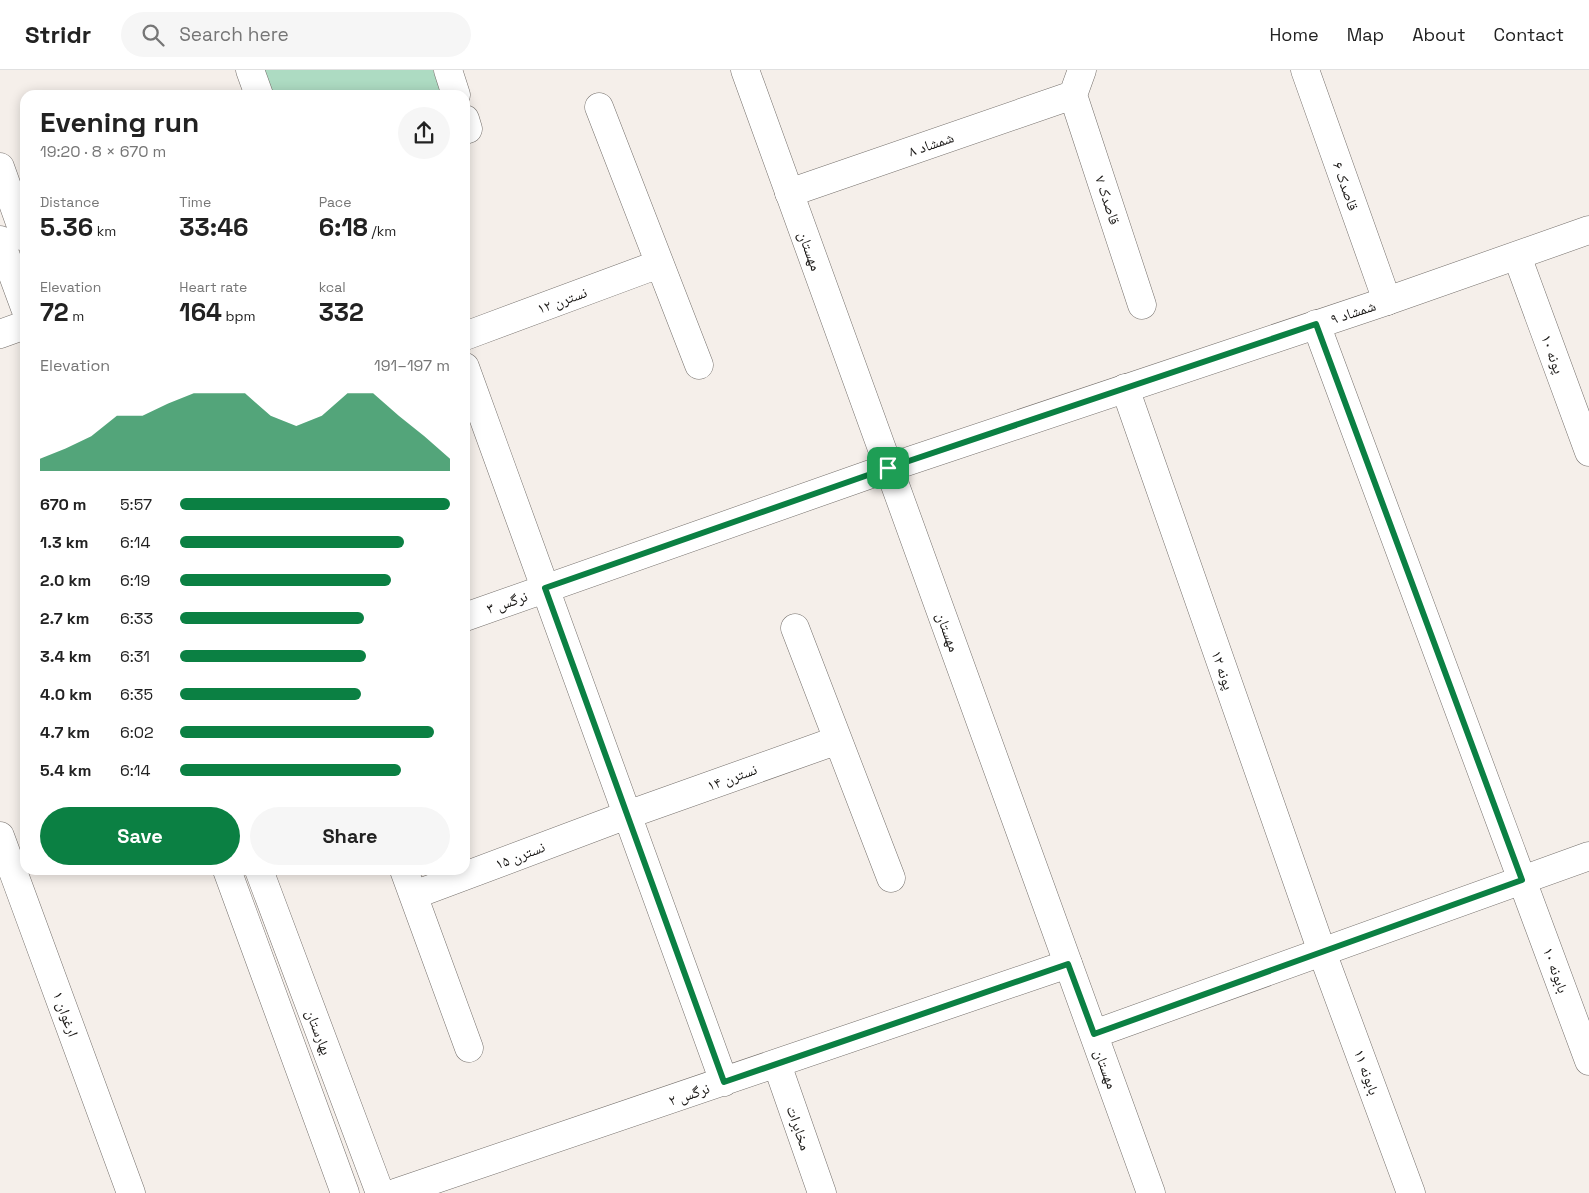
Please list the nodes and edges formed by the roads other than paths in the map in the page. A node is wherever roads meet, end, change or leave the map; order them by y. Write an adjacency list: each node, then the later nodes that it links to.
1 (250, 70): 6 (street)
2 (448, 70): 7 (street)
3 (745, 70): 10 (street, مهستان)
4 (1305, 70): 17 (street, قاصدک ۶)
5 (1078, 82): 10 (street, شمشاد ۸); 18 (street, قاصدک ۷)
6 (257, 90)
7 (454, 90)
8 (599, 107): 15 (street)
9 (11, 181): 11 (street)
10 (789, 193): 27 (street, مهستان)
11 (20, 217)
12 (1589, 230): 14 (street, شمشاد ۹)
13 (0, 240): 16 (street)
14 (1517, 256): 17 (street, شمشاد ۹); 26 (street, پونه ۱۰)
15 (659, 264): 22 (street, نسترن ۱۲); 23 (street)
16 (20, 294)
17 (1387, 301): 19 (street, شمشاد ۹)
18 (1142, 305)
19 (1316, 324): 25 (street, شمشاد ۹); 41 (street, بابونه ۱۰)
20 (20, 327): 21 (street)
21 (0, 334)
22 (470, 334)
23 (699, 365)
24 (470, 381): 28 (street)
25 (1125, 388): 27 (street, شمشاد ۹); 43 (street, پونه ۱۲)
26 (1589, 452)
27 (888, 468): 28 (street, نرگس ۳); 44 (street, مهستان)
28 (545, 588): 29 (street, نرگس ۳); 32 (street)
29 (470, 615)
30 (795, 628): 31 (street)
31 (838, 740): 32 (street, نسترن ۱۴); 40 (street)
32 (627, 814): 35 (street, نسترن ۱۵); 49 (street)
33 (0, 836): 50 (street, ارغوان ۱)
34 (1589, 856): 41 (street)
35 (470, 874)
36 (229, 875): 51 (street, بهارستان)
37 (261, 875): 52 (street, بهارستان)
38 (406, 875): 42 (street)
39 (467, 875): 42 (street, نسترن ۱۵)
40 (891, 878)
41 (1522, 880): 43 (street); 47 (street, بابونه ۱۰)
42 (414, 895): 46 (street)
43 (1322, 952): 45 (street); 56 (street, بابونه ۱۱)
44 (1068, 964): 45 (street, مهستان); 48 (street, نرگس ۲)
45 (1094, 1034): 55 (street, مهستان)
46 (470, 1048)
47 (1589, 1061)
48 (777, 1064): 49 (street, نرگس ۲); 54 (street, مخابرات)
49 (724, 1082): 53 (street, نرگس ۲)
50 (131, 1193)
51 (345, 1193)
52 (380, 1193)
53 (395, 1193)
54 (822, 1193)
55 (1151, 1193)
56 (1411, 1193)

